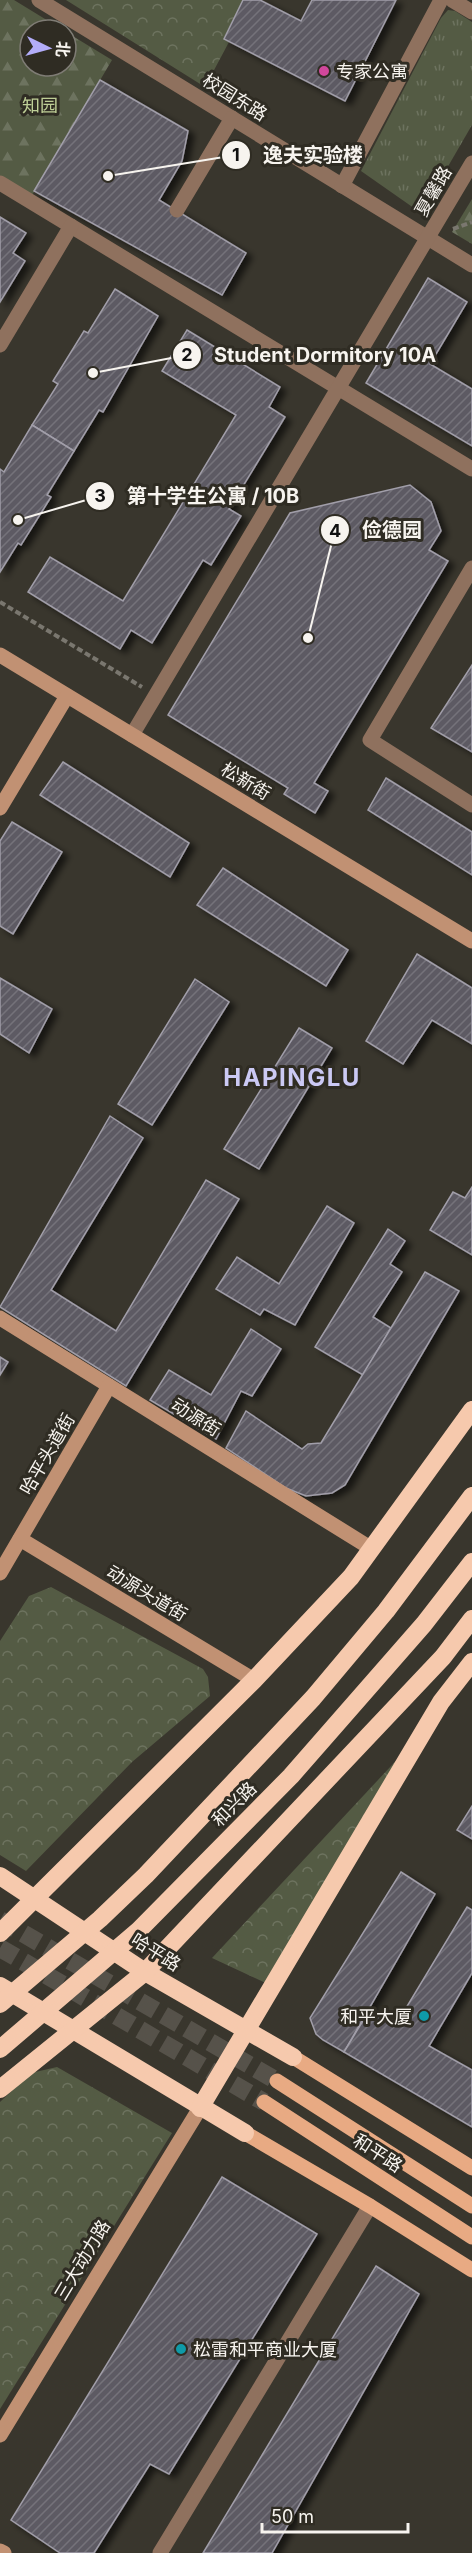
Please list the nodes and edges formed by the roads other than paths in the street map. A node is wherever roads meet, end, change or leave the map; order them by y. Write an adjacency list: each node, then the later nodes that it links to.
1 (39, 0): 5 (street, 校园东路)
2 (441, 0): 8 (street)
3 (452, 0): 4 (street)
4 (472, 12)
5 (232, 118): 8 (street, 校园东路); 9 (street)
6 (472, 163): 11 (street, 夏馨路)
7 (0, 183): 10 (street)
8 (342, 186): 11 (street, 校园东路)
9 (177, 210)
10 (71, 226): 13 (street); 14 (street)
11 (428, 238): 12 (street, 校园东路); 14 (street, 夏馨路)
12 (472, 266)
13 (0, 345)
14 (337, 387): 15 (street); 19 (street, 夏馨路)
15 (472, 469)
16 (472, 568): 20 (street)
17 (0, 655): 18 (street, 松新街)
18 (67, 696): 19 (street, 松新街); 21 (street)
19 (132, 735): 22 (street, 松新街)
20 (472, 805)
21 (0, 808)
22 (472, 941)
23 (0, 1318): 24 (street, 动源街)
24 (109, 1386): 27 (street, 哈平头道街); 28 (street, 动源街)
25 (472, 1410): 28 (highway)
26 (472, 1496): 39 (highway, bridge)
27 (20, 1539): 30 (street, 哈平头道街); 33 (street, 动源头道街)
28 (372, 1549): 33 (highway)
29 (472, 1562): 42 (highway, 和兴路, bridge)
30 (0, 1573)
31 (472, 1619): 37 (highway)
32 (472, 1662): 41 (highway)
33 (254, 1680): 35 (highway)
34 (0, 1876): 35 (highway, 哈平路)
35 (37, 1898): 36 (highway); 37 (highway, 哈平路)
36 (0, 1933)
37 (145, 1972): 40 (highway); 41 (highway, 哈平路)
38 (0, 1986): 40 (highway)
39 (0, 2004)
40 (71, 2030): 45 (highway); 47 (highway)
41 (247, 2030): 43 (highway, 哈平路); 47 (highway)
42 (0, 2049)
43 (293, 2057): 49 (main road)
44 (277, 2082): 50 (main road, 和平路)
45 (0, 2089)
46 (264, 2102): 52 (main road, 和平路)
47 (200, 2108): 48 (highway); 54 (street, 三大动力路)
48 (245, 2133): 51 (main road)
49 (472, 2169)
50 (472, 2205)
51 (370, 2206): 53 (main road); 55 (street)
52 (472, 2237)
53 (472, 2270)
54 (0, 2435)
55 (160, 2553)

